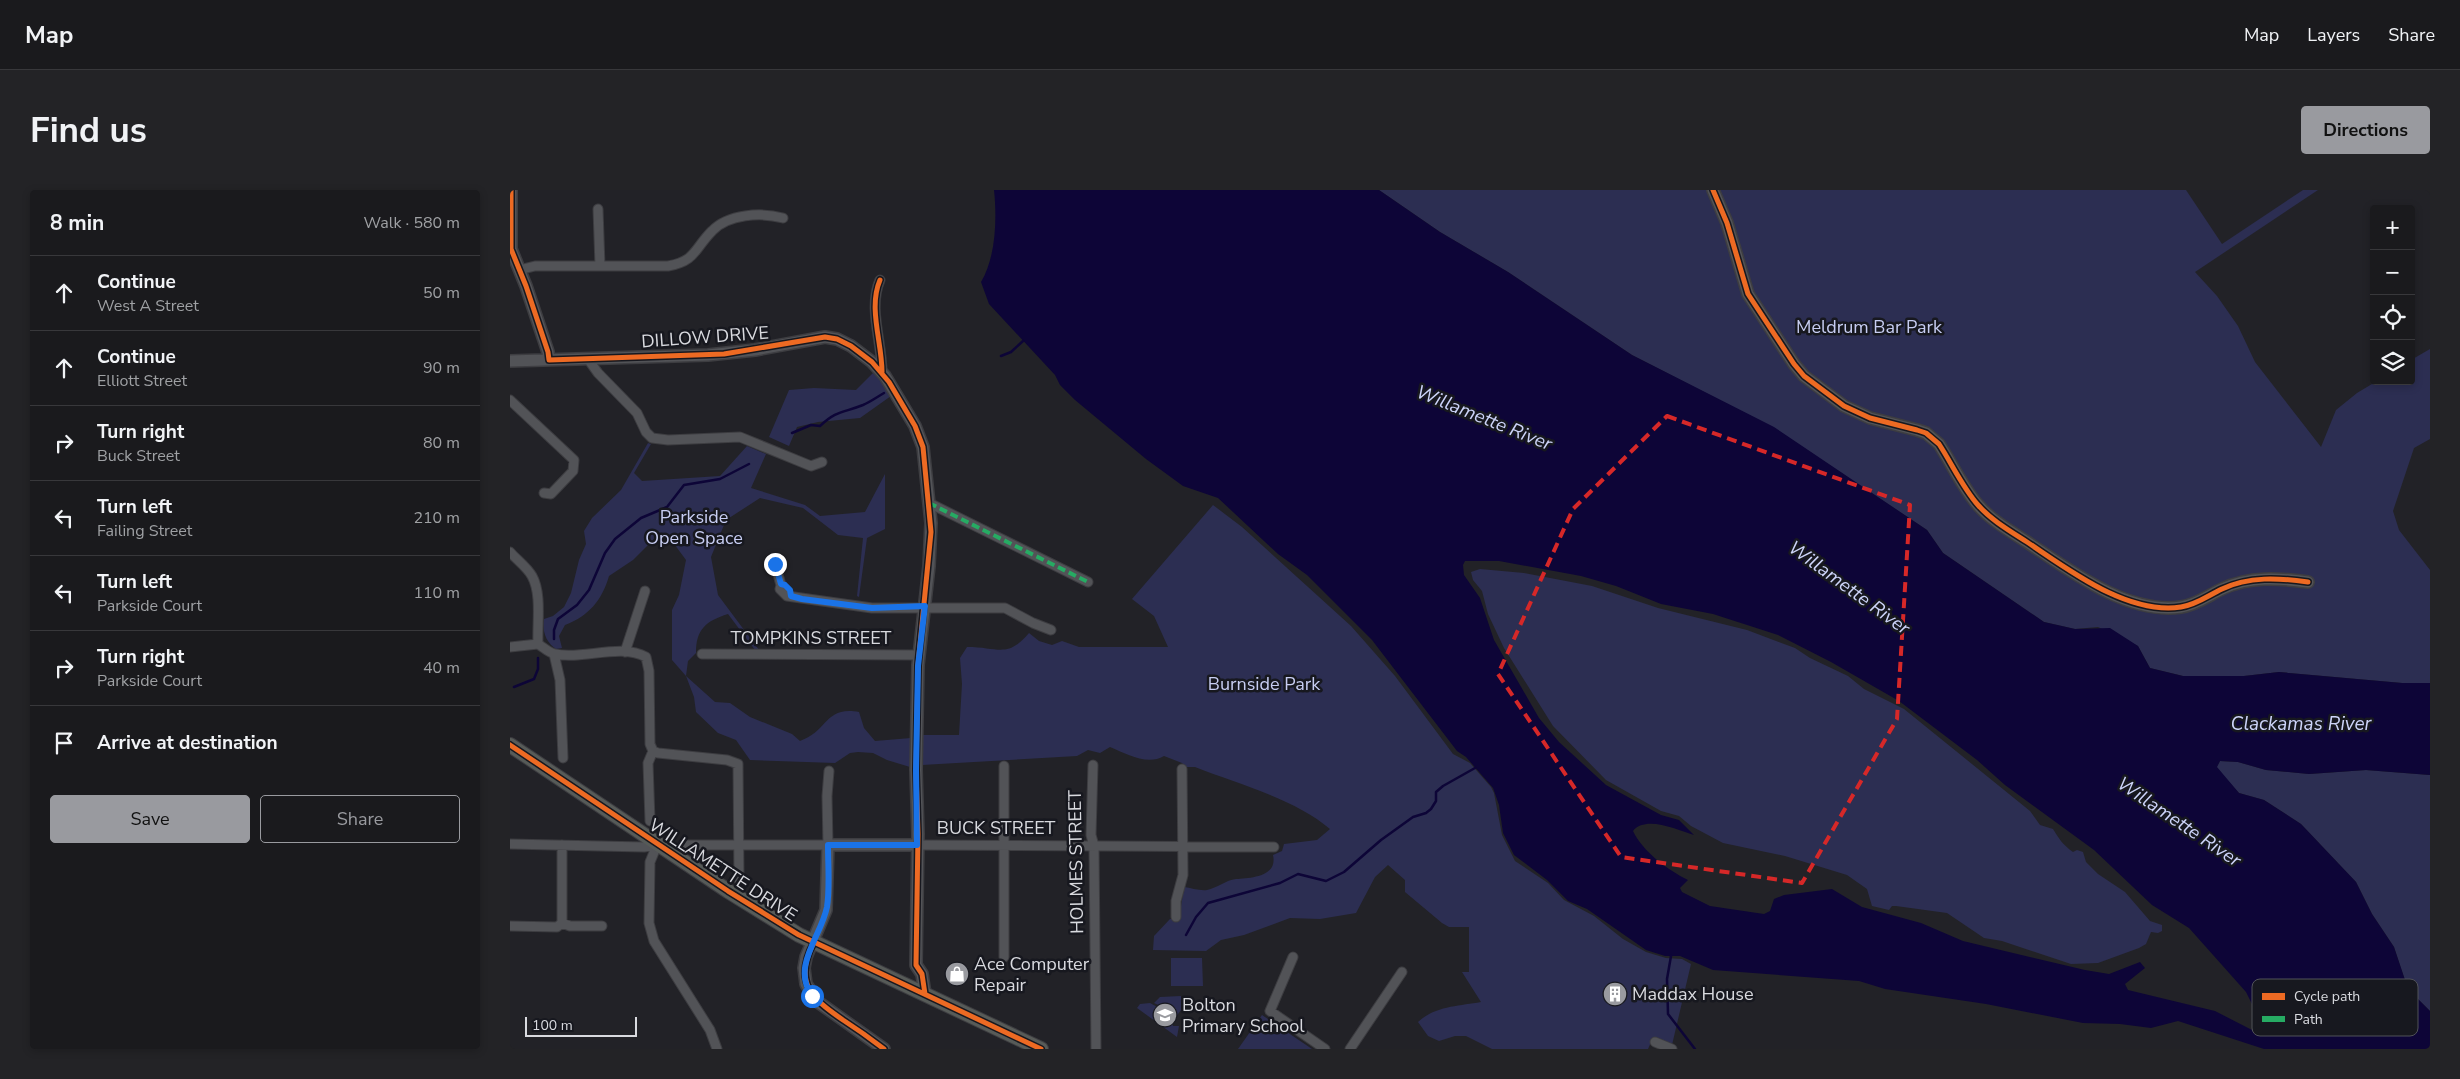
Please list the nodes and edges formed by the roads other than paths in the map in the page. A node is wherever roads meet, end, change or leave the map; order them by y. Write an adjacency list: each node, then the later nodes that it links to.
1 (511, 190): 6 (street)
2 (1713, 190): 21 (street)
3 (598, 209): 5 (street)
4 (783, 218): 5 (street)
5 (600, 266): 6 (street)
6 (519, 270): 9 (street)
7 (880, 280): 11 (street)
8 (588, 359): 9 (street, DILLOW DRIVE); 11 (street, DILLOW DRIVE); 13 (street)
9 (549, 360): 10 (street, DILLOW DRIVE)
10 (510, 361)
11 (882, 372): 15 (street, DILLOW DRIVE)
12 (510, 400): 14 (street)
13 (822, 462)
14 (544, 493)
15 (929, 503): 20 (street); 23 (street, DILLOW DRIVE)
16 (510, 552): 19 (street)
17 (775, 564): 23 (street)
18 (510, 565): 19 (street)
19 (522, 565): 25 (street)
20 (1088, 582)
21 (2308, 582)
22 (644, 591): 27 (street)
23 (925, 606): 24 (street); 30 (street, DILLOW DRIVE)
24 (1051, 630)
25 (538, 644): 26 (street); 28 (street)
26 (510, 647)
27 (625, 652): 28 (street); 32 (street)
28 (554, 654): 33 (street)
29 (702, 654): 30 (street, TOMPKINS STREET)
30 (919, 655): 45 (street, DILLOW DRIVE)
31 (510, 746): 40 (main road, WILLAMETTE DRIVE)
32 (653, 751): 38 (street); 41 (street)
33 (563, 758)
34 (1092, 765): 47 (street, HOLMES STREET)
35 (1004, 766): 46 (street)
36 (1182, 769): 48 (street)
37 (829, 770): 44 (street)
38 (650, 821)
39 (510, 844): 42 (street)
40 (657, 844): 42 (street); 55 (main road, WILLAMETTE DRIVE); 61 (street)
41 (740, 844): 43 (street, BUCK STREET); 44 (street, BUCK STREET); 50 (street)
42 (562, 845): 52 (street)
43 (687, 845)
44 (828, 845): 45 (street, BUCK STREET); 55 (street)
45 (917, 845): 46 (street, BUCK STREET); 59 (street, DILLOW DRIVE)
46 (1005, 846): 47 (street, BUCK STREET); 56 (street)
47 (1094, 846): 48 (street, BUCK STREET); 64 (street, HOLMES STREET)
48 (1183, 846): 49 (street, BUCK STREET); 51 (street)
49 (1274, 847)
50 (740, 880)
51 (1176, 918)
52 (562, 923): 53 (street); 54 (street)
53 (510, 926)
54 (602, 926)
55 (814, 942): 59 (main road, WILLAMETTE DRIVE); 62 (street)
56 (1004, 957)
57 (1293, 957): 65 (street)
58 (1402, 972): 66 (street)
59 (925, 994): 63 (main road, WILLAMETTE DRIVE)
60 (1655, 1042): 67 (street)
61 (717, 1049)
62 (884, 1049)
63 (1041, 1049)
64 (1096, 1049)
65 (1325, 1049)
66 (1350, 1049)
67 (1672, 1049)

